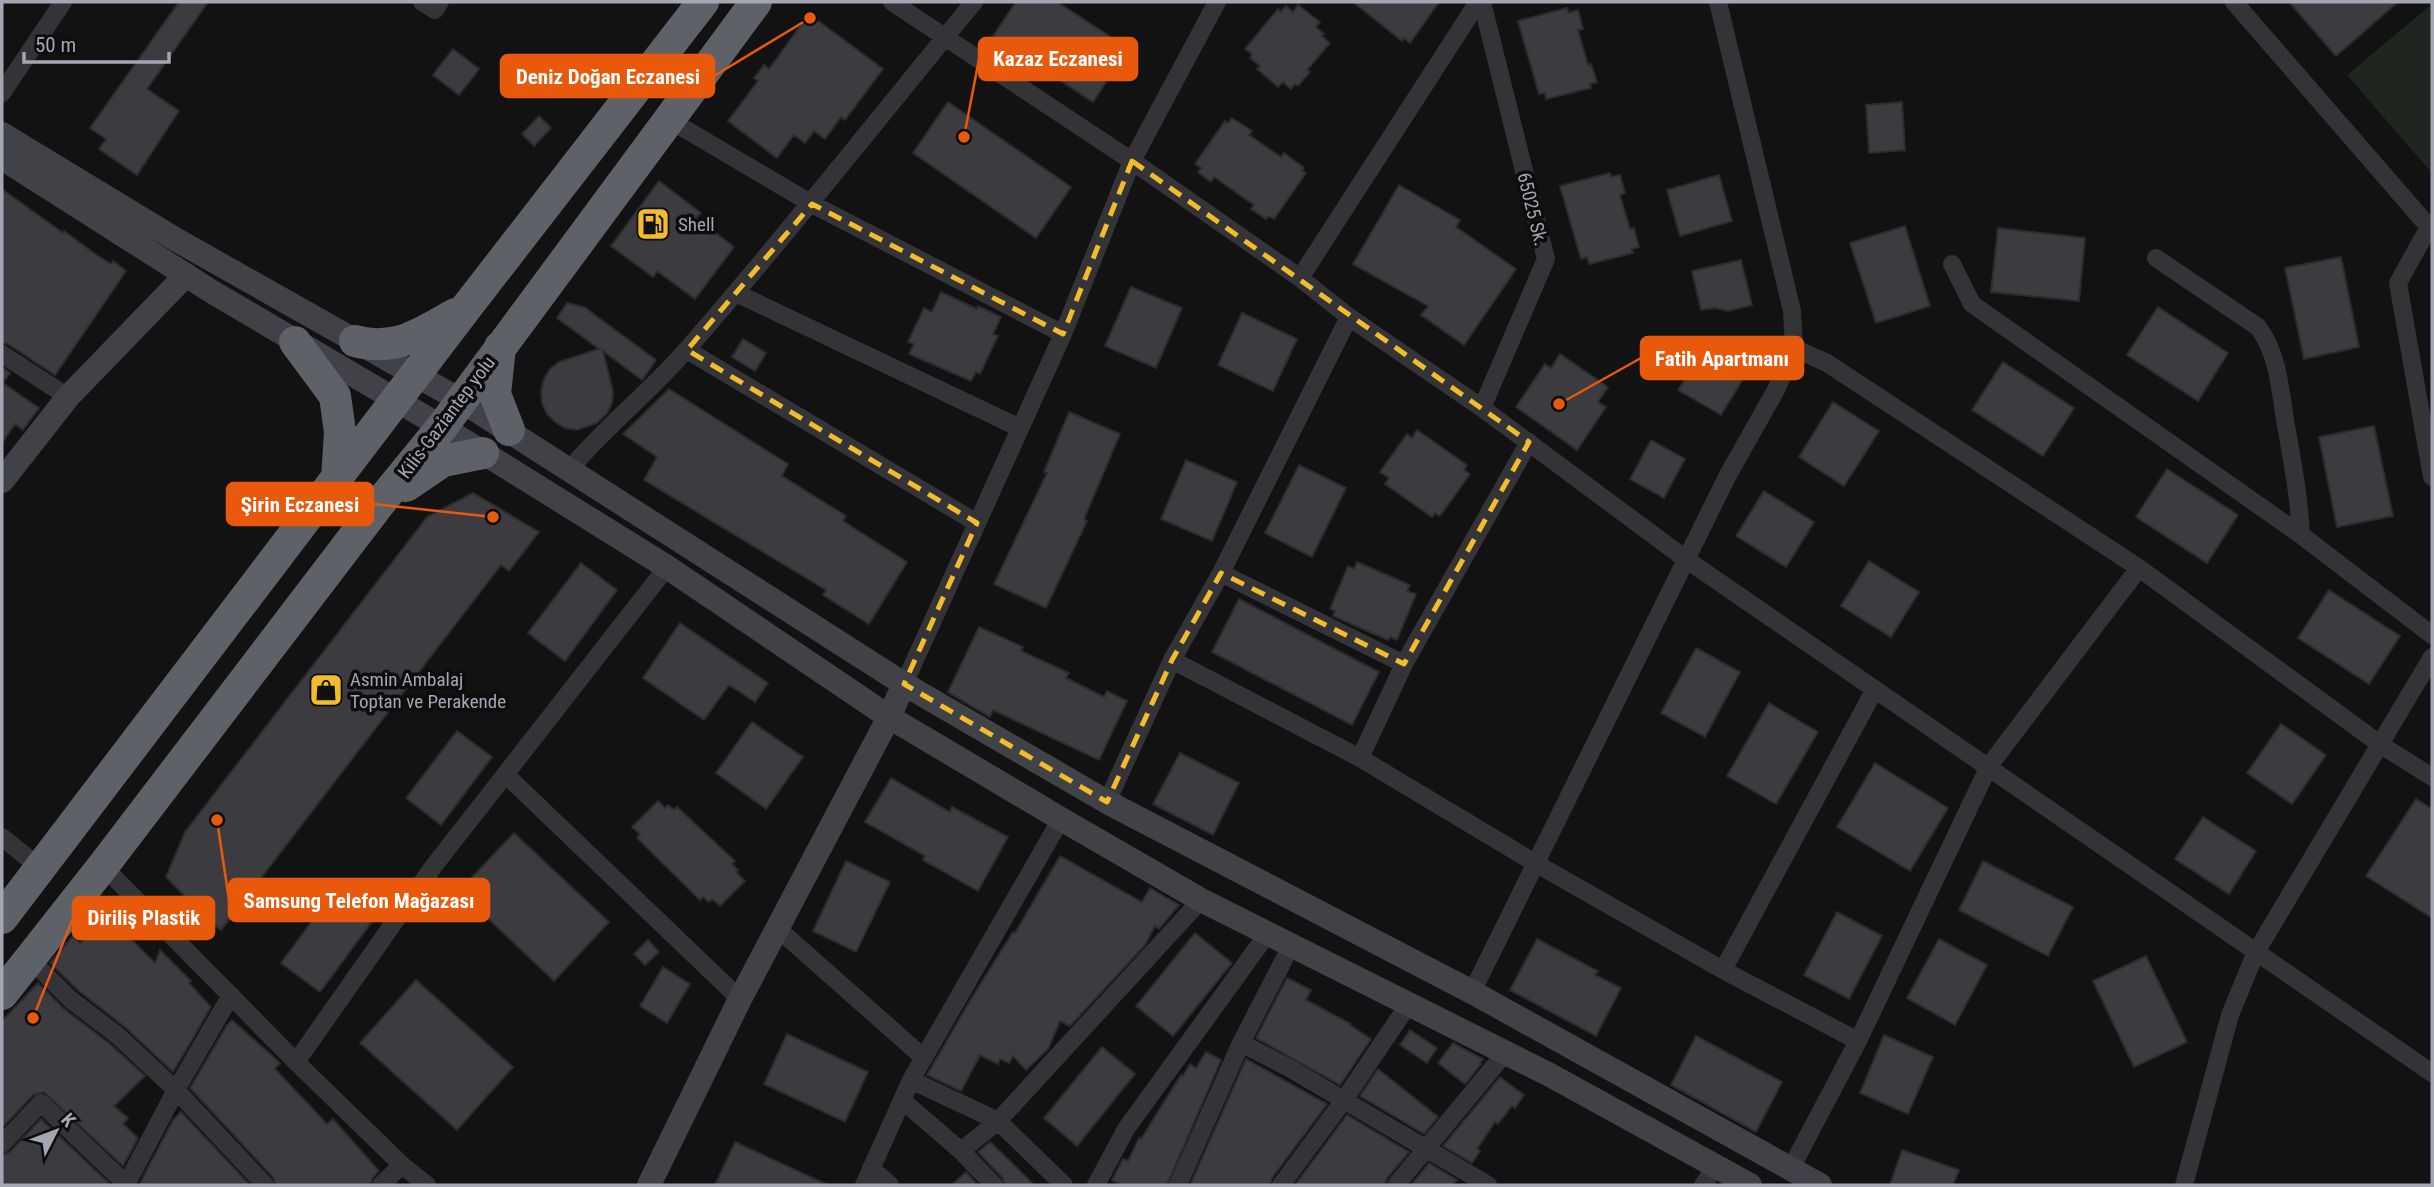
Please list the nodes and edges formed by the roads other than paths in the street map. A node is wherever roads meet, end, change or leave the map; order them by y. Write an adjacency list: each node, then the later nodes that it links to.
1 (63, 2): 13 (street)
2 (422, 2): 3 (street)
3 (440, 2)
4 (703, 2): 25 (highway)
5 (756, 2): 14 (highway, Kilis-Gaziantep yolu)
6 (892, 2): 12 (street)
7 (974, 2): 12 (street)
8 (1217, 2): 17 (street)
9 (1480, 2): 23 (street); 38 (street, 65025 Sk.)
10 (1718, 2): 31 (street)
11 (2234, 2): 19 (street)
12 (944, 38): 17 (street); 18 (street)
13 (2, 93)
14 (668, 119): 18 (street); 30 (highway, Kilis-Gaziantep yolu)
15 (2, 135): 28 (main road)
16 (2, 158): 22 (main road)
17 (1132, 161): 23 (street); 27 (street)
18 (812, 204): 24 (street); 27 (street)
19 (2431, 226): 45 (street)
20 (2156, 258): 50 (street)
21 (1952, 264): 50 (street)
22 (186, 275): 29 (main road); 35 (main road)
23 (1300, 278): 26 (street)
24 (736, 293): 32 (street); 40 (street)
25 (466, 309): 28 (highway); 34 (highway)
26 (1349, 317): 38 (street); 54 (street)
27 (1063, 334): 40 (street)
28 (355, 341): 34 (main road)
29 (295, 342): 37 (main road); 46 (highway)
30 (500, 345): 36 (highway, Kilis-Gaziantep yolu); 41 (highway)
31 (1794, 348): 51 (street); 53 (street)
32 (687, 350): 44 (street); 49 (street)
33 (2, 354): 35 (street)
34 (417, 375): 36 (main road); 37 (highway)
35 (68, 397): 47 (main road)
36 (460, 400): 39 (highway, Kilis-Gaziantep yolu); 41 (main road)
37 (396, 401): 39 (main road); 46 (highway)
38 (1482, 408): 42 (street)
39 (442, 427): 43 (main road); 48 (highway, Kilis-Gaziantep yolu)
40 (1020, 428): 49 (street)
41 (509, 430): 44 (main road)
42 (1529, 442): 51 (street); 58 (street)
43 (483, 453): 48 (highway); 52 (main road)
44 (570, 469): 59 (main road)
45 (2432, 477)
46 (337, 479): 72 (highway)
47 (2, 481)
48 (379, 505): 71 (highway, Kilis-Gaziantep yolu)
49 (977, 523): 59 (street)
50 (2301, 534): 55 (street)
51 (1687, 559): 60 (street); 70 (street)
52 (667, 567): 61 (main road); 65 (street)
53 (2139, 568): 62 (street); 64 (street)
54 (1221, 573): 57 (street); 58 (street)
55 (2432, 635)
56 (2432, 657): 62 (street)
57 (1172, 660): 63 (street); 67 (street)
58 (1404, 664): 63 (street)
59 (904, 684): 61 (main road); 67 (main road)
60 (1875, 689): 64 (street); 80 (street)
61 (889, 717): 68 (main road); 75 (main road)
62 (2381, 745): 66 (street); 78 (street)
63 (1360, 758): 70 (street)
64 (1989, 766): 78 (street); 86 (street)
65 (506, 775): 84 (street); 90 (street)
66 (2432, 777)
67 (1107, 802): 81 (main road)
68 (1061, 819): 73 (main road); 89 (street)
69 (2, 837): 72 (street)
70 (1535, 863): 80 (street); 81 (street)
71 (103, 866): 79 (highway, Kilis-Gaziantep yolu); 83 (street)
72 (40, 868): 74 (highway)
73 (1201, 900): 76 (main road); 96 (street)
74 (2, 918)
75 (778, 928): 84 (main road); 89 (street)
76 (1268, 933): 77 (main road); 113 (street)
77 (1292, 946): 85 (main road); 87 (street)
78 (2256, 952): 91 (street); 120 (street)
79 (30, 959): 82 (highway, Kilis-Gaziantep yolu); 93 (street)
80 (1723, 970): 86 (street)
81 (1472, 992): 102 (main road)
82 (2, 994)
83 (231, 995): 90 (street); 93 (street)
84 (740, 999): 104 (main road)
85 (1408, 1005): 88 (main road); 95 (street)
86 (1858, 1041): 102 (street)
87 (1241, 1043): 95 (street); 114 (street)
88 (1506, 1052): 98 (street); 103 (main road)
89 (924, 1058): 92 (street)
90 (296, 1062): 100 (street)
91 (2432, 1073)
92 (911, 1080): 94 (street); 96 (street)
93 (176, 1090): 105 (street); 106 (street)
94 (902, 1100): 99 (street); 101 (street)
95 (1344, 1100): 98 (street); 115 (street)
96 (998, 1121): 99 (street); 112 (street)
97 (2, 1144): 105 (street)
98 (1425, 1149): 116 (street); 117 (street)
99 (961, 1151): 111 (street)
100 (402, 1165): 107 (street); 108 (street)
101 (872, 1168): 109 (street); 110 (street)
102 (1790, 1170): 119 (main road)
103 (1709, 1176): 118 (main road)
104 (657, 1180)
105 (126, 1185)
106 (265, 1185)
107 (381, 1185)
108 (427, 1185)
109 (864, 1185)
110 (890, 1185)
111 (994, 1185)
112 (1064, 1185)
113 (1096, 1185)
114 (1178, 1185)
115 (1281, 1185)
116 (1396, 1185)
117 (1488, 1185)
118 (1749, 1185)
119 (1820, 1185)
120 (2184, 1185)

